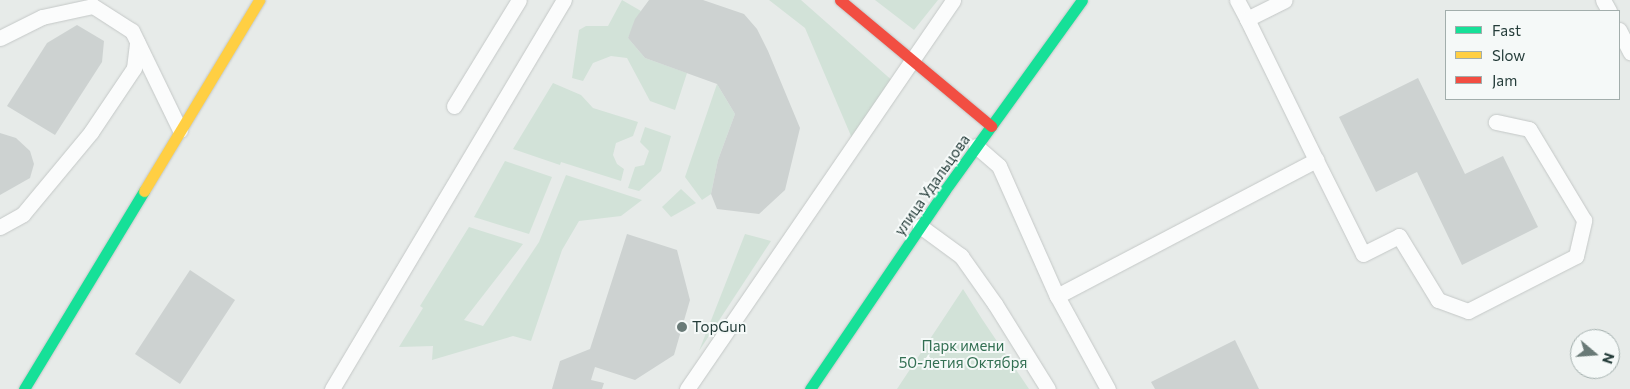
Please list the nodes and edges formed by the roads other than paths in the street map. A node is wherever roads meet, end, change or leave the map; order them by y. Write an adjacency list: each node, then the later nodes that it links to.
1 (259, 0): 18 (street)
2 (519, 0): 15 (lane)
3 (564, 0): 25 (lane)
4 (840, 0): 14 (street)
5 (953, 0): 14 (lane)
6 (1082, 0): 17 (street, улица Удальцова)
7 (1238, 0): 9 (lane)
8 (1285, 0): 9 (lane)
9 (1247, 20): 20 (lane)
10 (1620, 32): 13 (lane)
11 (0, 38): 12 (lane)
12 (137, 41): 18 (lane); 22 (lane)
13 (1630, 52)
14 (911, 60): 17 (street); 26 (lane)
15 (454, 106)
16 (1496, 122): 20 (lane)
17 (991, 126): 19 (street, улица Удальцова)
18 (180, 130): 24 (street)
19 (976, 146): 21 (street, улица Удальцова); 23 (lane)
20 (1316, 160): 23 (lane)
21 (920, 226): 27 (street, улица Удальцова); 28 (lane)
22 (0, 227)
23 (1057, 296): 29 (lane)
24 (24, 389)
25 (332, 389)
26 (688, 389)
27 (810, 389)
28 (1048, 389)
29 (1108, 389)

